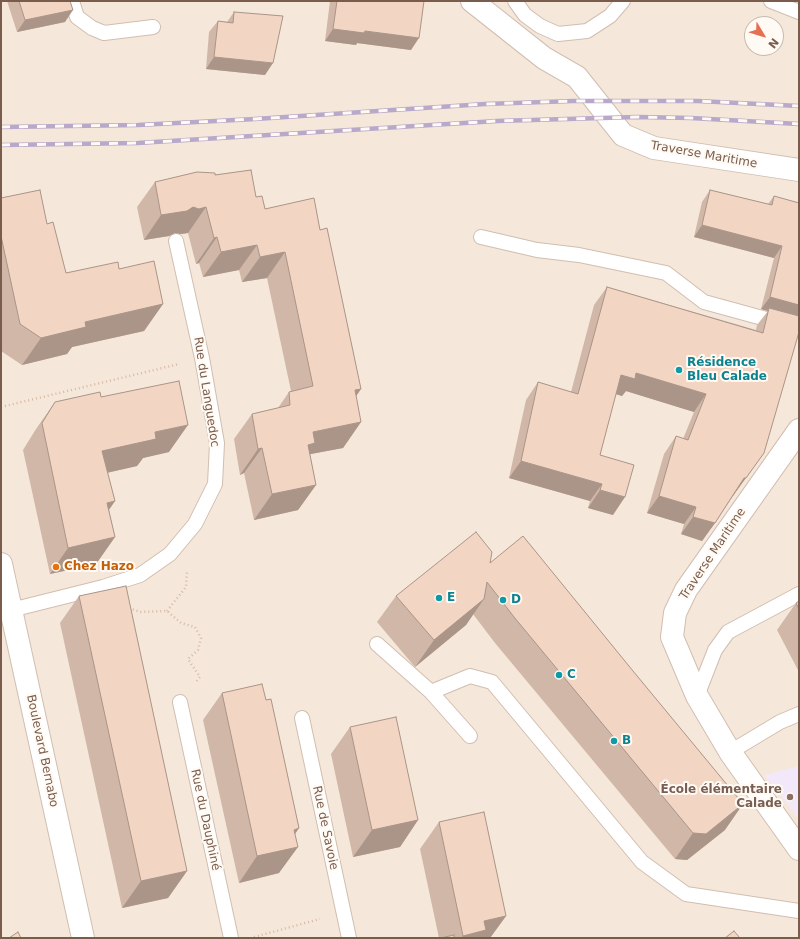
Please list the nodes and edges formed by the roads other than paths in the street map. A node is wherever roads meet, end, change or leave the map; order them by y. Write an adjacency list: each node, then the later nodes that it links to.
1 (72, 1): 7 (lane)
2 (472, 1): 8 (street, Traverse Maritime)
3 (515, 1): 4 (lane)
4 (623, 1)
5 (771, 1): 6 (lane)
6 (799, 12)
7 (153, 27)
8 (799, 170)
9 (481, 237): 11 (lane)
10 (176, 241): 15 (lane, Rue du Languedoc)
11 (799, 328)
12 (799, 430): 18 (street, Traverse Maritime)
13 (1, 564): 15 (street, Boulevard Bernabo)
14 (799, 594): 18 (lane)
15 (11, 610): 26 (street, Boulevard Bernabo)
16 (377, 644): 17 (lane)
17 (431, 692): 22 (lane); 25 (lane)
18 (697, 696): 23 (street, Traverse Maritime)
19 (180, 702): 27 (lane, Rue du Dauphiné)
20 (799, 714): 23 (lane)
21 (302, 718): 28 (lane, Rue de Savoie)
22 (470, 736)
23 (730, 752): 24 (street, Traverse Maritime)
24 (799, 849)
25 (799, 911)
26 (83, 938)
27 (231, 938)
28 (349, 938)

